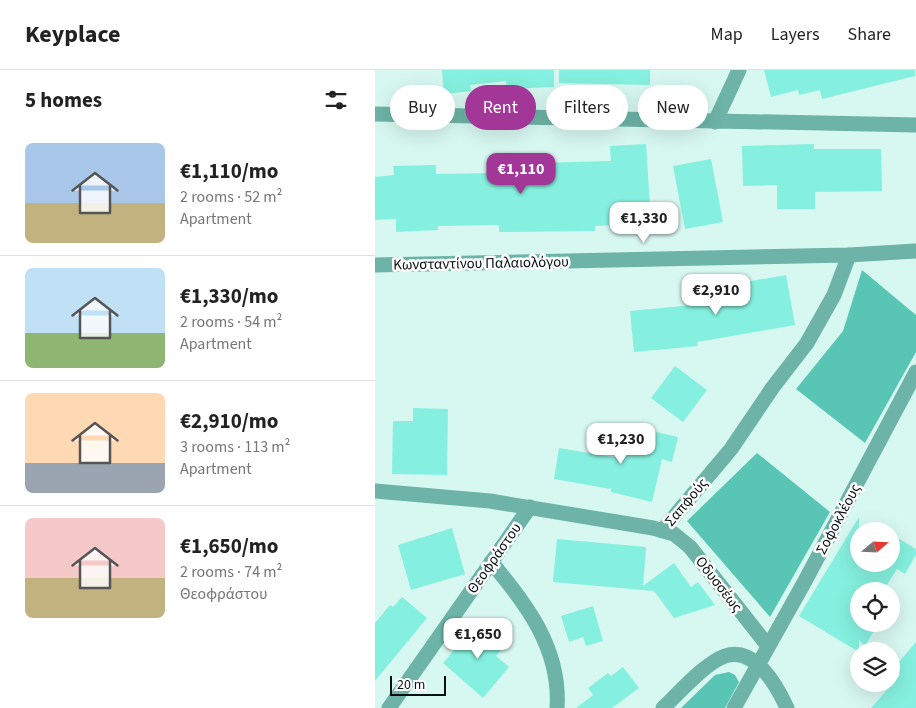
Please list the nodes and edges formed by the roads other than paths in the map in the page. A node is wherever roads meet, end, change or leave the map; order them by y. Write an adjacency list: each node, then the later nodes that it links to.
1 (739, 70): 3 (street)
2 (375, 114): 3 (street)
3 (715, 122): 4 (street)
4 (916, 125)
5 (916, 251): 6 (street, Κωνσταντίνου Παλαιολόγου)
6 (849, 255): 7 (street, Κωνσταντίνου Παλαιολόγου); 11 (street, Σαπφούς)
7 (375, 265)
8 (916, 372): 13 (street, Σοφοκλέους)
9 (375, 491): 10 (street, Σαπφούς)
10 (530, 507): 11 (street, Σαπφούς); 12 (street, Θεοφράστου)
11 (662, 531): 13 (street, Οδυσσέως)
12 (491, 562): 15 (street, Θεοφράστου); 16 (street)
13 (768, 646): 14 (street, Σοφοκλέους)
14 (757, 665): 17 (street); 18 (street, Σοφοκλέους); 19 (street)
15 (389, 708)
16 (557, 708)
17 (663, 708)
18 (734, 708)
19 (787, 708)

